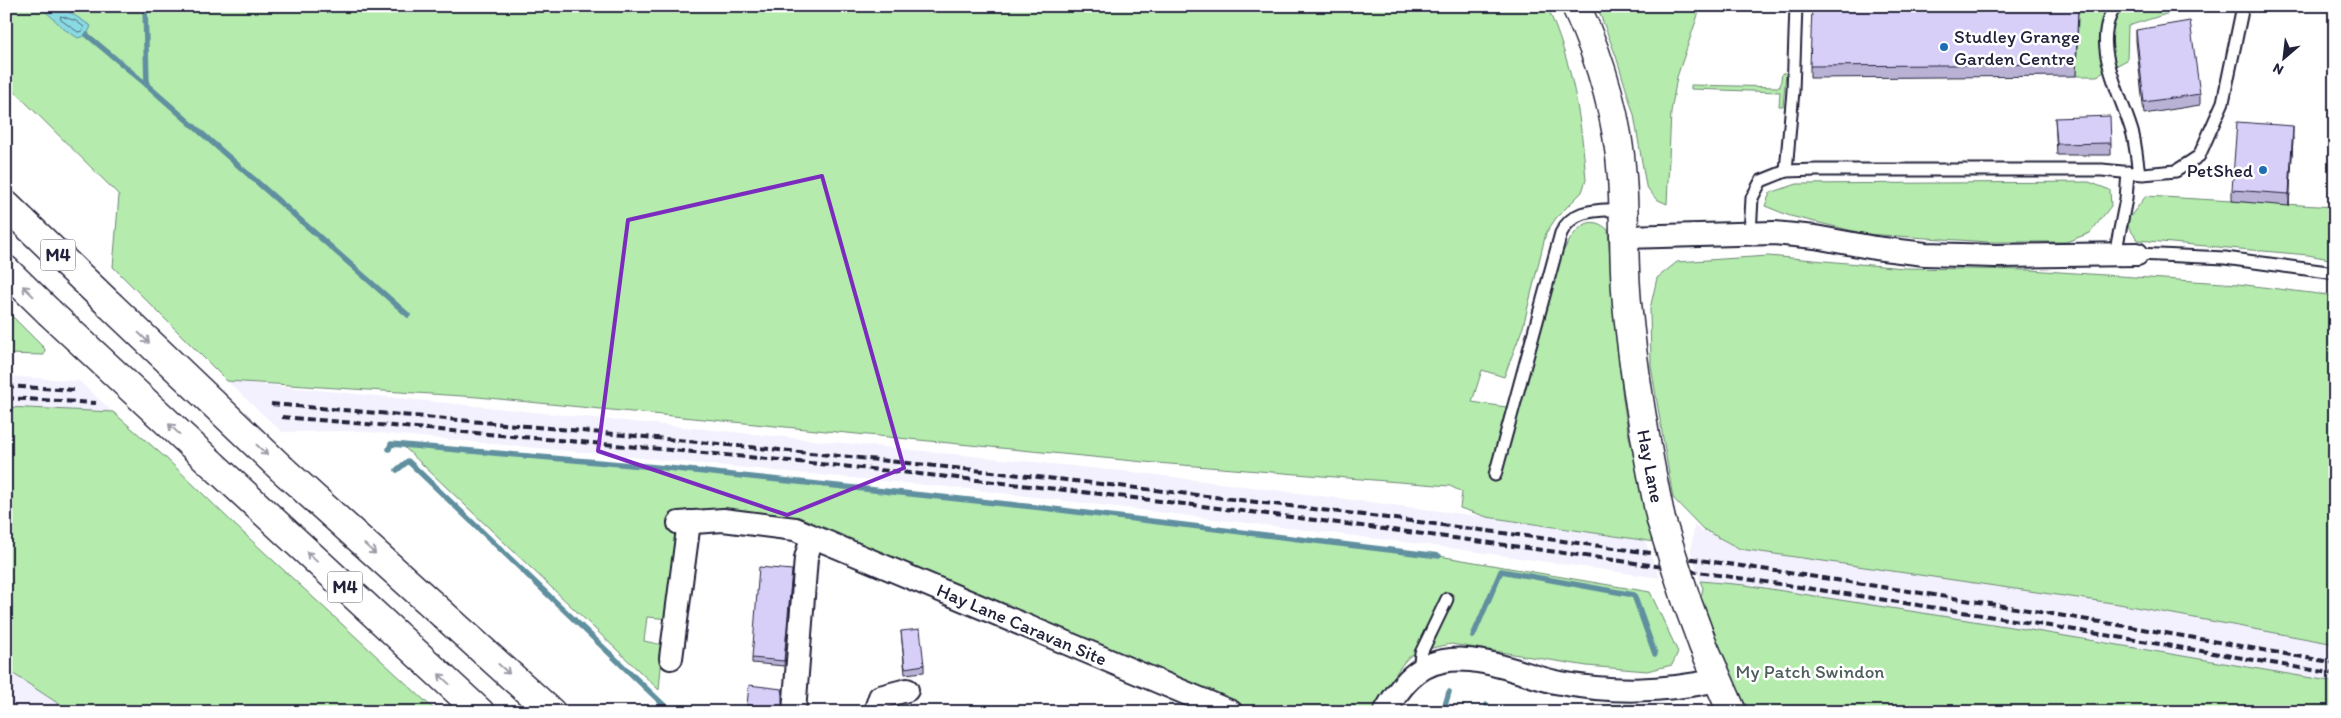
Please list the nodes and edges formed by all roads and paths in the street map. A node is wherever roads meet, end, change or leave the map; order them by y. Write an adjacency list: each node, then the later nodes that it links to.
1 (1576, 6): 8 (main road, Hay Lane)
2 (1796, 6): 5 (lane)
3 (2116, 6): 6 (lane)
4 (2243, 6): 6 (lane)
5 (1786, 171): 6 (lane); 9 (lane)
6 (2134, 173): 11 (lane)
7 (6, 205): 22 (main road, M4, one-way to 22, bridge)
8 (1623, 209): 10 (main road, Hay Lane); 14 (lane)
9 (1750, 234): 10 (street); 11 (street)
10 (1624, 237): 19 (main road, Hay Lane, bridge)
11 (2126, 255): 13 (lane)
12 (6, 270): 21 (main road, M4, one-way to 12, bridge)
13 (2335, 272)
14 (1495, 475)
15 (812, 537): 17 (street, Hay Lane Caravan Site); 23 (street); 25 (street, Hay Lane Caravan Site)
16 (1447, 599): 18 (lane)
17 (670, 658)
18 (1419, 671): 19 (street); 26 (street)
19 (1718, 680): 27 (main road, Hay Lane)
20 (907, 690): 24 (street)
21 (480, 712)
22 (552, 712)
23 (794, 712)
24 (875, 712)
25 (1231, 712)
26 (1385, 712)
27 (1732, 712)

